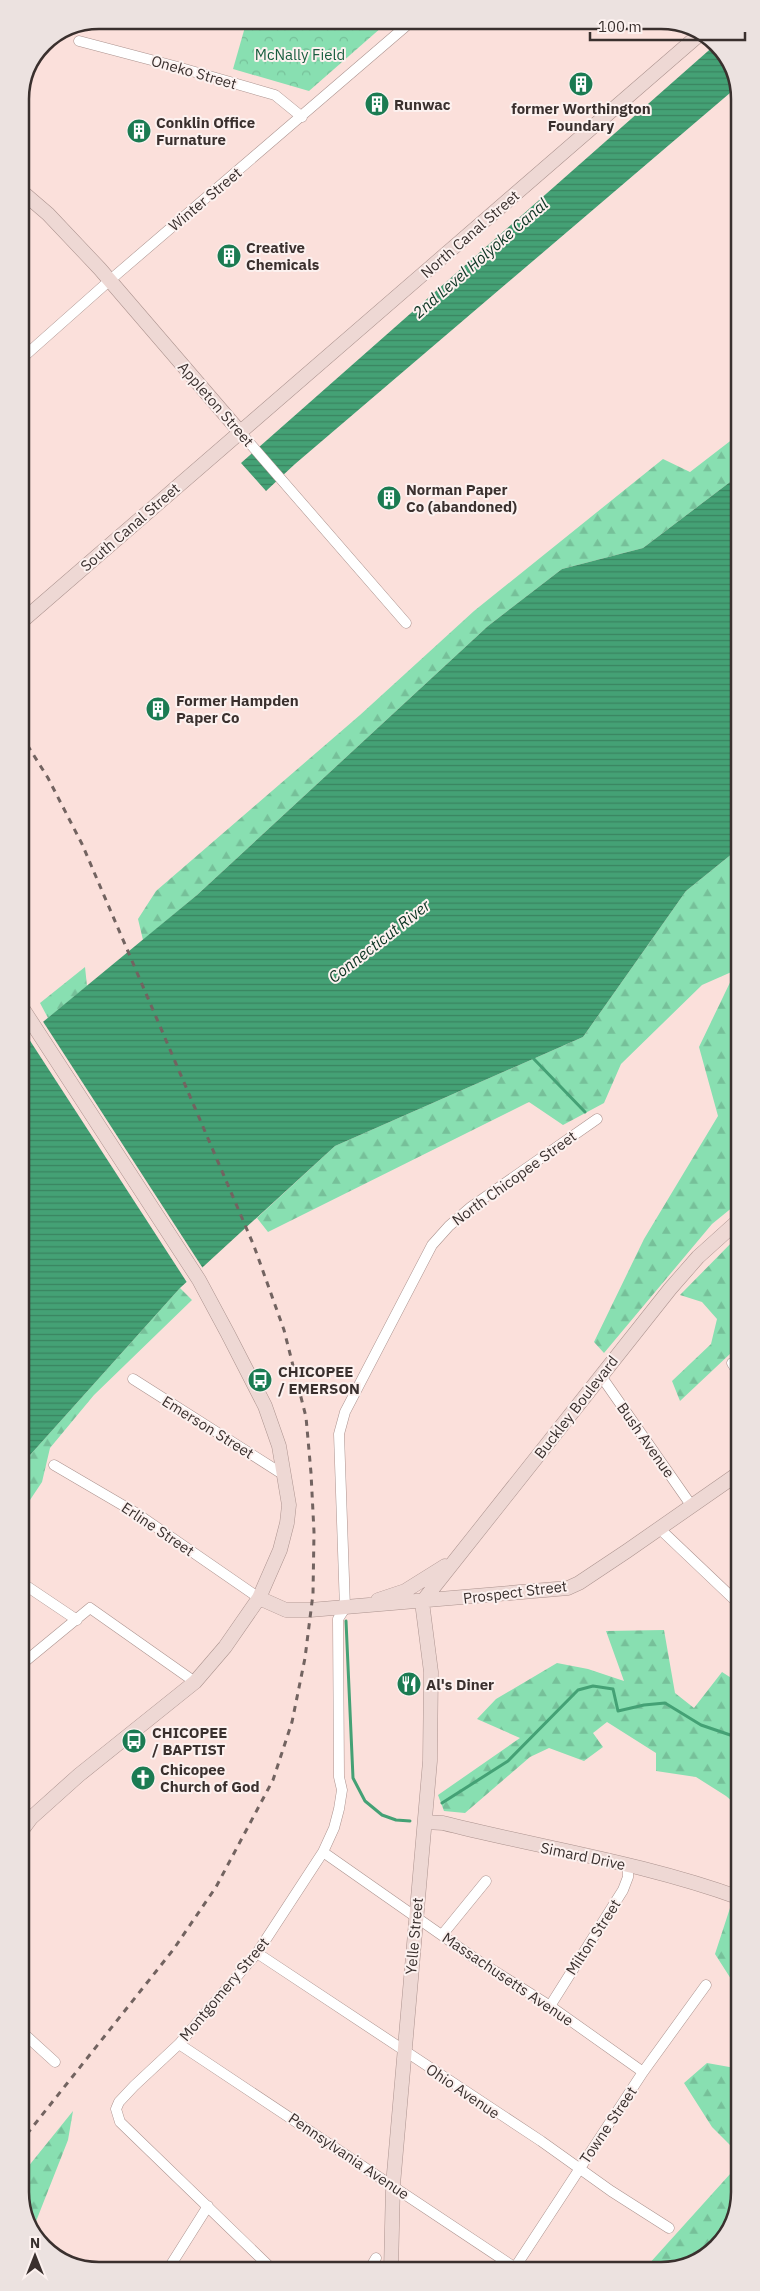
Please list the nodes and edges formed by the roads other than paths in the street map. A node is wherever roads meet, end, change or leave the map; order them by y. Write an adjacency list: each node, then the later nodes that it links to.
1 (403, 29): 4 (street, Winter Street)
2 (696, 38): 8 (main road, North Canal Street)
3 (79, 41): 4 (street, Oneko Street)
4 (302, 117): 6 (street, Winter Street)
5 (29, 198): 6 (main road, Appleton Street)
6 (110, 281): 7 (street, Winter Street); 8 (main road, Appleton Street)
7 (29, 352)
8 (244, 437): 9 (main road, South Canal Street); 10 (street, Appleton Street)
9 (29, 615)
10 (406, 623)
11 (29, 1018): 17 (main road)
12 (597, 1119): 27 (street, North Chicopee Street)
13 (731, 1227): 14 (main road, Buckley Boulevard)
14 (601, 1376): 19 (street, Bush Avenue); 21 (main road, Buckley Boulevard)
15 (133, 1379): 17 (street, Emerson Street)
16 (54, 1465): 24 (street, Erline Street)
17 (284, 1474): 24 (main road)
18 (731, 1478): 19 (main road, Prospect Street)
19 (692, 1505): 20 (main road, Prospect Street)
20 (659, 1528): 23 (street); 25 (main road, Prospect Street)
21 (460, 1555): 25 (main road, Buckley Boulevard); 26 (main road)
22 (29, 1588): 28 (street)
23 (731, 1596)
24 (259, 1598): 27 (main road, Prospect Street); 30 (main road)
25 (422, 1602): 26 (main road, Prospect Street); 32 (main road, Yelle Street)
26 (360, 1606): 27 (main road, Prospect Street)
27 (345, 1608): 33 (street, Montgomery Street)
28 (77, 1620): 29 (street); 30 (street)
29 (29, 1658)
30 (195, 1682): 31 (main road)
31 (29, 1812)
32 (425, 1822): 34 (main road, Simard Drive); 37 (main road, Yelle Street)
33 (324, 1852): 37 (street, Massachusetts Avenue); 39 (street, Montgomery Street)
34 (628, 1866): 36 (main road, Simard Drive); 41 (street, Milton Street)
35 (486, 1881): 38 (street)
36 (731, 1895)
37 (416, 1916): 38 (street, Massachusetts Avenue); 44 (main road, Yelle Street)
38 (442, 1935): 41 (street, Massachusetts Avenue)
39 (257, 1953): 43 (street, Montgomery Street); 44 (street, Ohio Avenue)
40 (706, 1984): 46 (street, Towne Street)
41 (550, 2006): 46 (street, Massachusetts Avenue)
42 (29, 2038): 45 (street)
43 (179, 2044): 48 (street, Pennsylvania Avenue); 49 (street, Montgomery Street)
44 (405, 2051): 47 (street, Ohio Avenue); 48 (main road, Yelle Street)
45 (55, 2062)
46 (643, 2072): 47 (street, Towne Street)
47 (578, 2169): 50 (street, Ohio Avenue); 57 (street, Towne Street)
48 (393, 2185): 55 (main road, Yelle Street); 56 (street, Pennsylvania Avenue)
49 (208, 2206): 52 (street); 53 (street, Montgomery Street)
50 (669, 2228)
51 (376, 2258): 54 (street)
52 (172, 2262)
53 (265, 2262)
54 (374, 2262)
55 (391, 2262)
56 (506, 2262)
57 (520, 2262)

